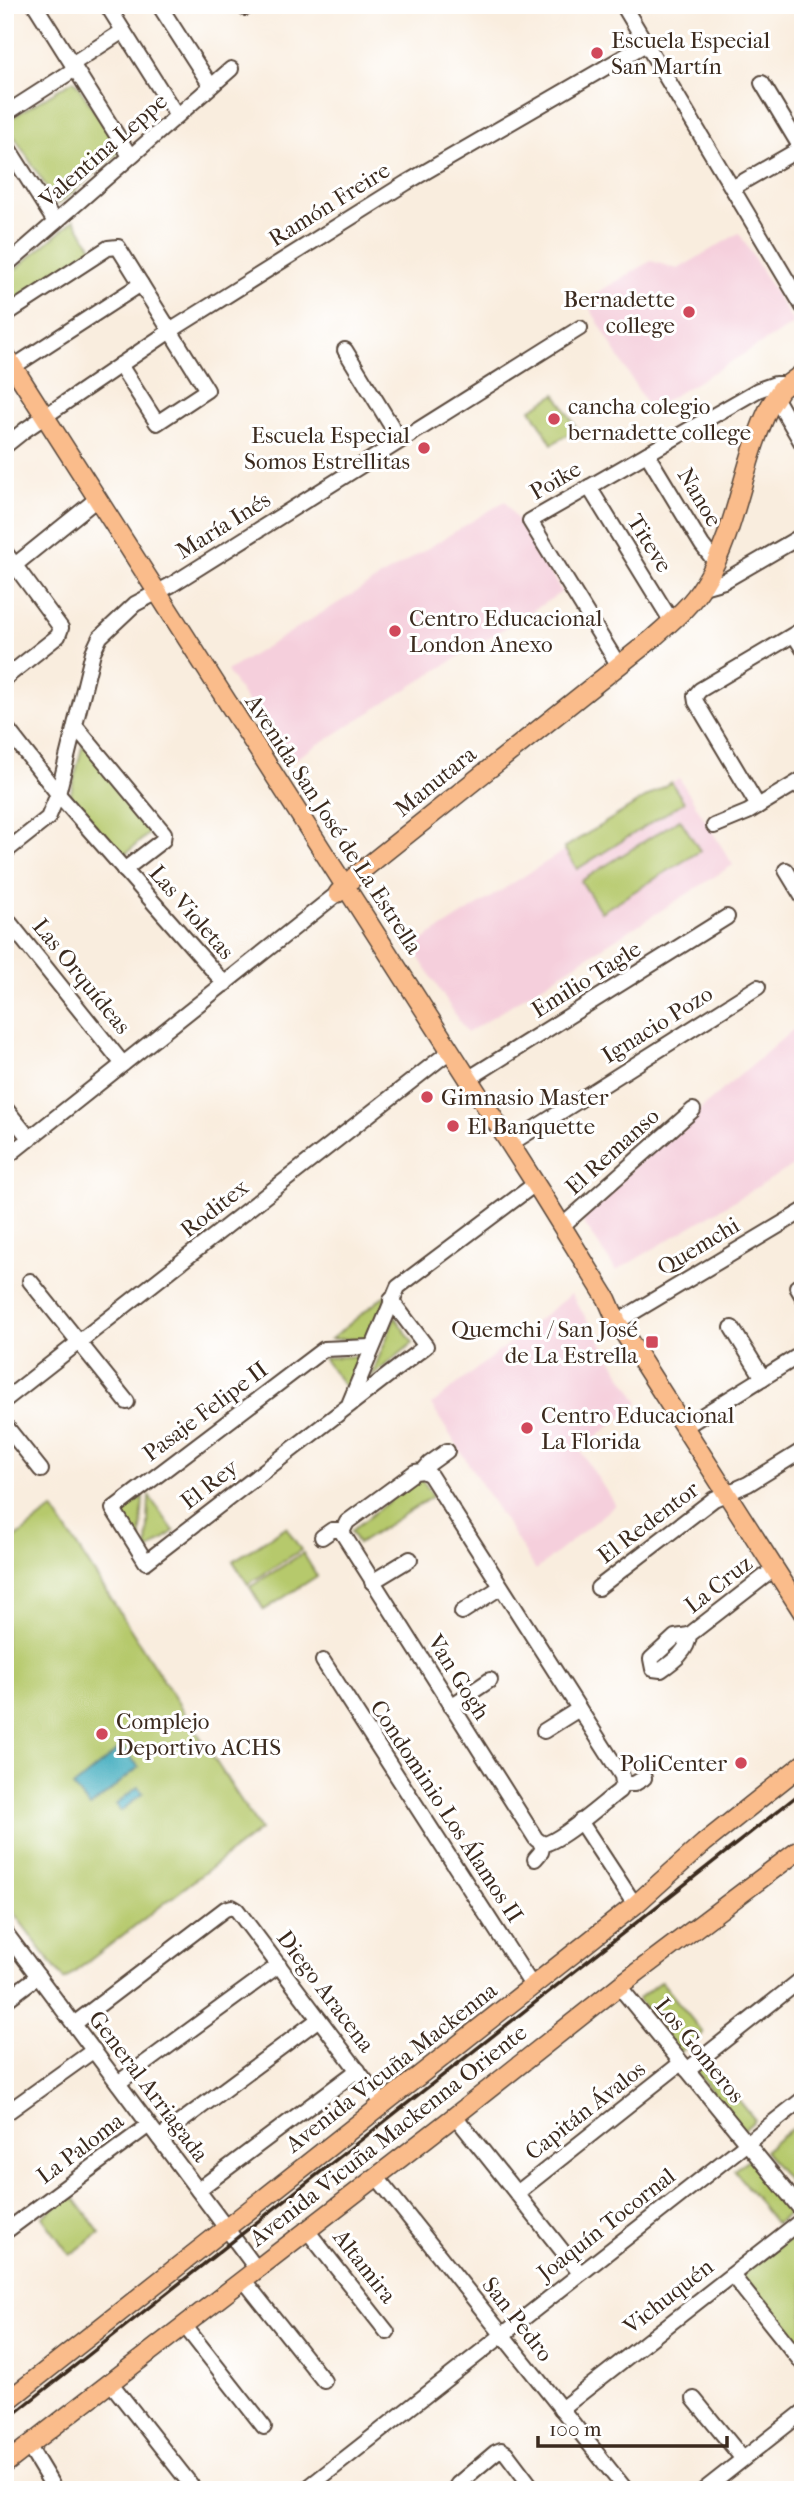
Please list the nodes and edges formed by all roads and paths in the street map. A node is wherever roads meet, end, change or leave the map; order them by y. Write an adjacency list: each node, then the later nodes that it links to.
1 (35, 5): 7 (street)
2 (107, 5): 5 (street)
3 (159, 5): 10 (street)
4 (623, 5): 6 (street)
5 (123, 31): 7 (street); 12 (street)
6 (646, 44): 16 (street); 23 (street, Ramón Freire)
7 (73, 66): 11 (street); 15 (street)
8 (231, 68): 10 (street, Valentina Leppe)
9 (762, 83): 14 (street)
10 (211, 86): 12 (street, Valentina Leppe)
11 (5, 114)
12 (177, 116): 15 (street, Valentina Leppe)
13 (5, 143): 17 (street)
14 (802, 148): 16 (street)
15 (130, 156): 17 (street, Valentina Leppe)
16 (732, 188): 20 (street)
17 (55, 222): 18 (street, Valentina Leppe)
18 (5, 266)
19 (141, 284): 21 (street); 23 (street); 25 (street)
20 (803, 307)
21 (5, 315)
22 (580, 327): 30 (street, María Inés)
23 (170, 331): 26 (street, Ramón Freire); 26 (street)
24 (345, 350): 30 (street)
25 (8, 365): 29 (main road, Avenida San José de La Estrella)
26 (120, 365): 29 (street, Ramón Freire)
27 (803, 373): 28 (main road)
28 (781, 390): 31 (street); 33 (street, Poike); 38 (main road, Manutara)
29 (41, 420): 32 (street, Ramón Freire); 35 (main road, Avenida San José de La Estrella)
30 (400, 440): 41 (street, María Inés)
31 (803, 445)
32 (5, 446)
33 (647, 454): 34 (street, Poike); 38 (street, Nanoe)
34 (589, 487): 42 (street, Titeve); 45 (street, Poike)
35 (94, 501): 39 (street); 41 (main road, Avenida San José de La Estrella)
36 (803, 535): 40 (street)
37 (5, 552): 39 (street)
38 (716, 563): 40 (main road, Manutara)
39 (10, 569): 46 (street)
40 (703, 587): 42 (main road, Manutara)
41 (153, 594): 48 (street, María Inés); 56 (main road, Avenida San José de La Estrella)
42 (672, 622): 45 (main road, Manutara)
43 (798, 632): 44 (street); 51 (street)
44 (803, 649)
45 (619, 666): 56 (main road, Manutara)
46 (5, 678)
47 (5, 726): 50 (street, Las Violetas)
48 (76, 727): 50 (street, María Inés); 54 (street, Las Violetas)
49 (803, 779): 51 (street)
50 (58, 794): 53 (street, María Inés); 54 (street, Las Violetas)
51 (758, 806): 52 (street)
52 (714, 826)
53 (5, 852)
54 (124, 870): 60 (street, Las Violetas)
55 (786, 870): 57 (street)
56 (342, 889): 60 (street, Manutara); 62 (main road, Avenida San José de La Estrella)
57 (803, 898)
58 (5, 916): 63 (street, Las Orquídeas)
59 (727, 917): 64 (street, Emilio Tagle)
60 (225, 984): 63 (street, Manutara)
61 (758, 987): 68 (street, Ignacio Pozo)
62 (446, 1054): 64 (main road, Avenida San José de La Estrella); 70 (main road, Avenida San José de La Estrella); 77 (street, Roditex)
63 (123, 1064): 67 (street, Manutara)
64 (468, 1079): 68 (main road, Avenida San José de La Estrella)
65 (5, 1108): 67 (street)
66 (693, 1110): 72 (street, El Remanso)
67 (30, 1139): 69 (street, Manutara)
68 (510, 1144): 70 (main road, Avenida San José de La Estrella)
69 (5, 1158)
70 (531, 1187): 72 (main road, Avenida San José de La Estrella); 74 (street); 75 (main road, Avenida San José de La Estrella)
71 (803, 1210): 75 (street, Quemchi)
72 (562, 1226): 75 (main road, Avenida San José de La Estrella)
73 (30, 1281): 77 (street)
74 (391, 1300): 78 (street); 83 (street, El Rey)
75 (617, 1322): 85 (main road, Avenida San José de La Estrella)
76 (732, 1328): 80 (street)
77 (79, 1342): 81 (street, Roditex); 82 (street)
78 (371, 1348): 83 (street); 91 (street, Pasaje Felipe II)
79 (803, 1353): 80 (street)
80 (763, 1378): 85 (street)
81 (5, 1401)
82 (127, 1402)
83 (349, 1403): 91 (street, El Rey)
84 (5, 1425): 88 (street)
85 (684, 1427): 90 (main road, Avenida San José de La Estrella)
86 (803, 1450): 90 (street, El Redentor)
87 (447, 1451): 89 (street)
88 (41, 1470)
89 (423, 1471): 92 (street); 97 (street)
90 (727, 1493): 95 (main road, Avenida San José de La Estrella); 98 (street, El Redentor)
91 (113, 1509)
92 (343, 1530): 93 (street); 96 (street, Van Gogh)
93 (322, 1537)
94 (410, 1559): 96 (street)
95 (774, 1569): 100 (main road, Avenida San José de La Estrella); 101 (street, La Cruz)
96 (372, 1582): 104 (street, Van Gogh)
97 (501, 1587): 99 (street); 105 (street)
98 (598, 1588)
99 (462, 1612)
100 (803, 1613)
101 (689, 1635)
102 (323, 1661): 120 (street, Condominio Los Álamos II)
103 (490, 1680): 104 (street)
104 (451, 1706): 111 (street, Van Gogh)
105 (579, 1709): 106 (street); 109 (street)
106 (544, 1731)
107 (803, 1764): 114 (main road, Avenida Vicuña Mackenna)
108 (644, 1778): 109 (street)
109 (623, 1784): 110 (street)
110 (580, 1821): 111 (street); 114 (street)
111 (543, 1844): 113 (street)
112 (803, 1847): 119 (main road, Avenida Vicuña Mackenna Oriente)
113 (535, 1859)
114 (635, 1905): 120 (main road, Avenida Vicuña Mackenna)
115 (5, 1932): 117 (street, General Arriagada)
116 (279, 1965): 122 (street, Diego Aracena); 123 (street, Diego Aracena); 127 (street)
117 (38, 1976): 121 (street); 123 (street, General Arriagada)
118 (803, 1979): 125 (street, Capitán Ávalos)
119 (619, 1986): 125 (street, Los Gomeros); 131 (main road, Avenida Vicuña Mackenna Oriente)
120 (533, 1987): 129 (main road, Avenida Vicuña Mackenna)
121 (5, 2001)
122 (319, 2019): 126 (street, Diego Aracena); 133 (street)
123 (74, 2024): 124 (street, General Arriagada)
124 (94, 2050): 127 (street, General Arriagada); 130 (street)
125 (684, 2067): 134 (street, Los Gomeros); 137 (street, Capitán Ávalos)
126 (358, 2070): 129 (street, Diego Aracena); 136 (street)
127 (118, 2083): 132 (street, General Arriagada)
128 (803, 2099): 134 (street, Joaquín Tocornal)
129 (383, 2104): 140 (main road, Avenida Vicuña Mackenna)
130 (5, 2114)
131 (455, 2116): 135 (main road, Avenida Vicuña Mackenna Oriente); 137 (street)
132 (149, 2124): 133 (street, General Arriagada); 142 (street, La Paloma)
133 (159, 2138): 136 (street, General Arriagada)
134 (746, 2143): 138 (street, Los Gomeros); 144 (street, Joaquín Tocornal)
135 (376, 2176): 141 (main road, Avenida Vicuña Mackenna Oriente); 148 (street, San Pedro)
136 (198, 2190): 140 (street, General Arriagada)
137 (517, 2193): 144 (street)
138 (803, 2212)
139 (803, 2219): 145 (street, Vichuquén)
140 (226, 2228): 143 (street, General Arriagada); 153 (main road, Avenida Vicuña Mackenna)
141 (306, 2229): 143 (main road, Avenida Vicuña Mackenna Oriente); 147 (street, Altamira)
142 (5, 2232)
143 (250, 2273): 146 (main road, Avenida Vicuña Mackenna Oriente); 150 (street, General Arriagada)
144 (580, 2273): 148 (street, Joaquín Tocornal)
145 (732, 2275): 149 (street); 154 (street, Vichuquén)
146 (184, 2325): 151 (main road, Avenida Vicuña Mackenna Oriente); 156 (street)
147 (387, 2332)
148 (502, 2335): 154 (street, San Pedro); 163 (street, Joaquín Tocornal)
149 (803, 2364)
150 (324, 2381)
151 (110, 2382): 157 (main road, Avenida Vicuña Mackenna Oriente); 162 (street)
152 (694, 2399): 158 (street)
153 (5, 2403)
154 (561, 2409): 165 (street, San Pedro)
155 (803, 2412): 158 (street)
156 (264, 2427)
157 (28, 2445): 159 (main road, Avenida Vicuña Mackenna Oriente); 161 (street)
158 (743, 2459): 166 (street)
159 (5, 2463)
160 (457, 2488): 164 (street)
161 (55, 2490)
162 (195, 2490)
163 (305, 2490)
164 (534, 2490)
165 (626, 2490)
166 (704, 2490)

